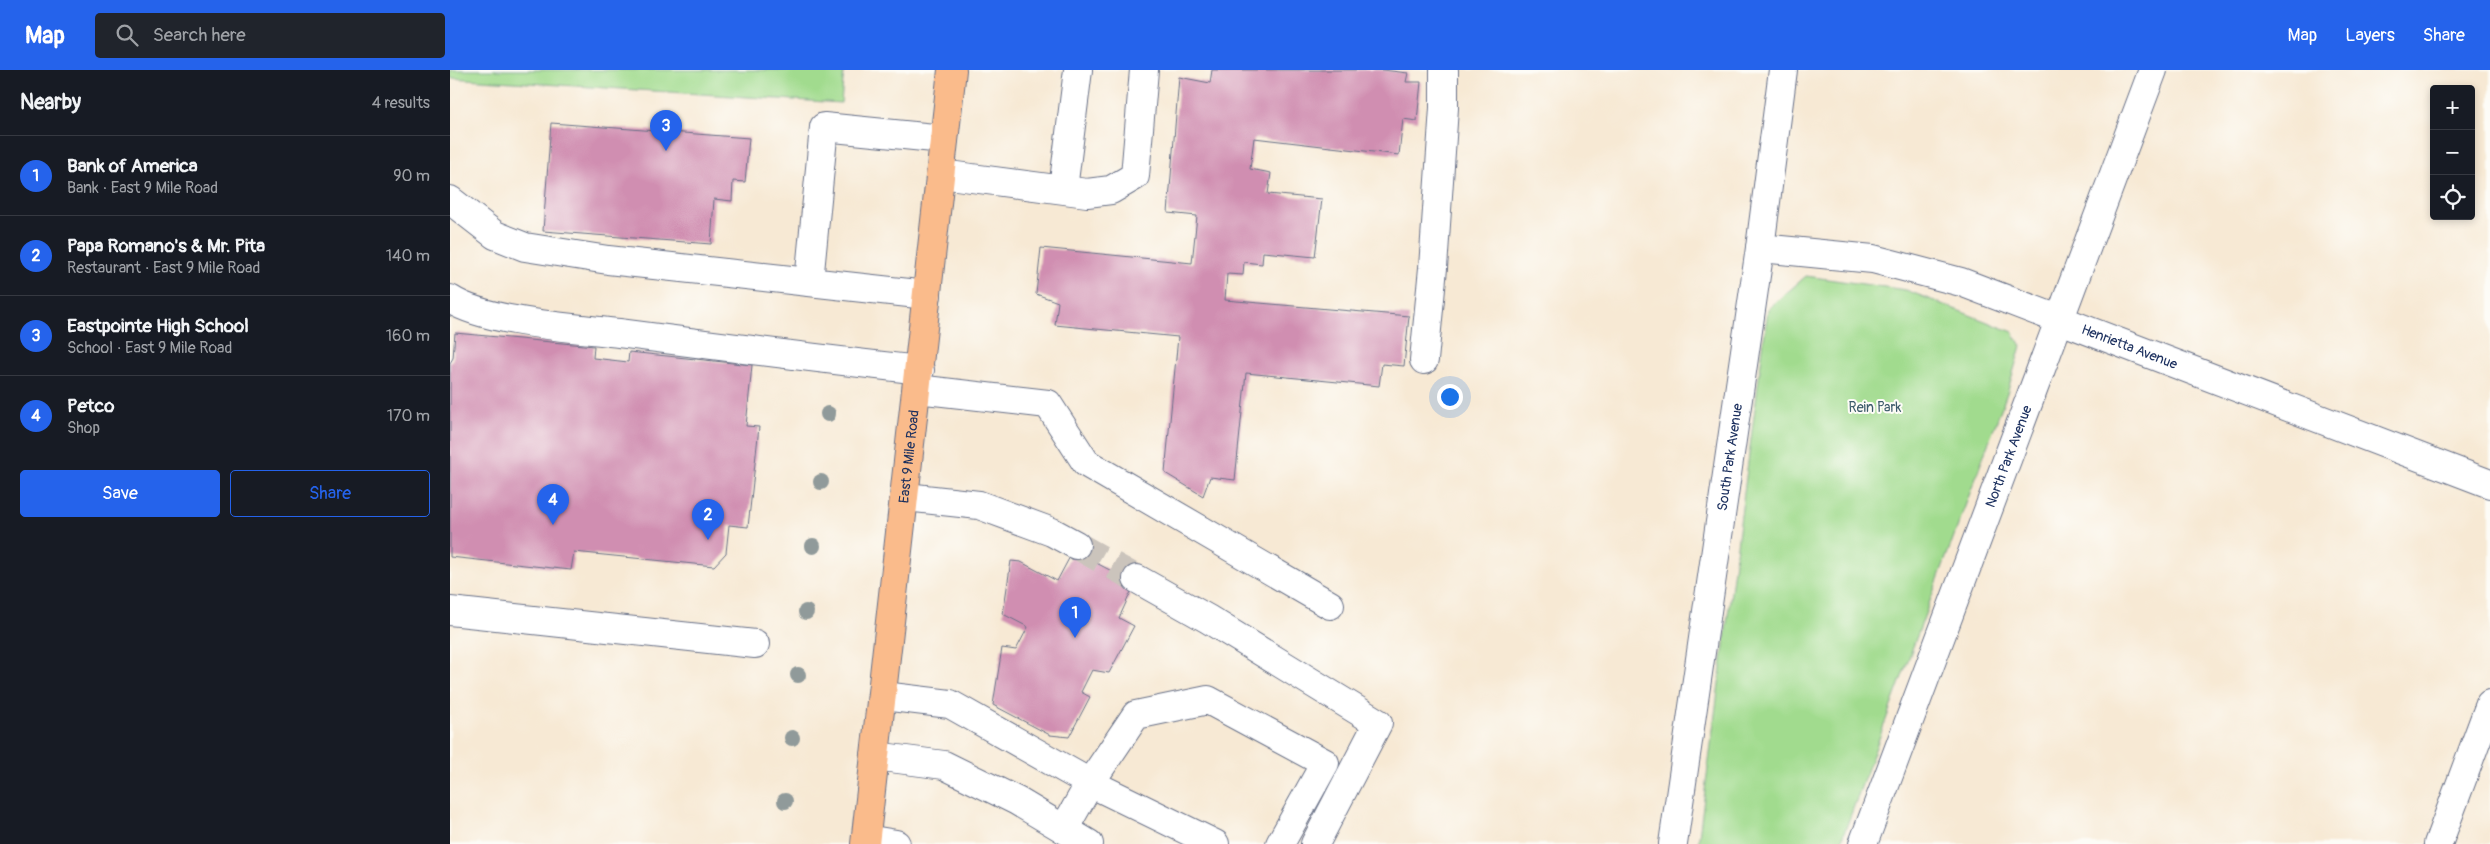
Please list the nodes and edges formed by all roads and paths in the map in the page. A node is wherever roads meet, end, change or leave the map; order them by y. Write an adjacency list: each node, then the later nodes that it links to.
1 (952, 70): 7 (main road, East 9 Mile Road)
2 (1078, 70): 9 (street)
3 (1144, 70): 9 (street)
4 (1444, 70): 16 (street)
5 (1783, 70): 11 (street, South Park Avenue)
6 (2153, 70): 15 (street, North Park Avenue)
7 (944, 139): 8 (main road, East 9 Mile Road); 12 (street)
8 (941, 174): 9 (street); 13 (main road, East 9 Mile Road)
9 (1063, 189)
10 (450, 200): 12 (street)
11 (1760, 248): 15 (street, Henrietta Avenue); 36 (street, South Park Avenue)
12 (809, 282): 13 (street)
13 (927, 295): 17 (main road, East 9 Mile Road)
14 (450, 299): 17 (street)
15 (2059, 320): 18 (street, Henrietta Avenue); 37 (street, North Park Avenue)
16 (1424, 360)
17 (918, 380): 19 (main road, East 9 Mile Road); 22 (street)
18 (2490, 484)
19 (906, 497): 20 (street); 25 (main road, East 9 Mile Road)
20 (1076, 545)
21 (1137, 579): 35 (street)
22 (1330, 604)
23 (450, 611): 24 (street)
24 (755, 644)
25 (883, 696): 27 (main road, East 9 Mile Road); 28 (street)
26 (2490, 704): 38 (street)
27 (875, 756): 29 (street); 30 (main road, East 9 Mile Road)
28 (1090, 783): 29 (street); 33 (street); 34 (street)
29 (1064, 829): 32 (street)
30 (866, 842): 31 (street)
31 (896, 844)
32 (1089, 844)
33 (1215, 844)
34 (1280, 844)
35 (1315, 844)
36 (1673, 844)
37 (1863, 844)
38 (2438, 844)

